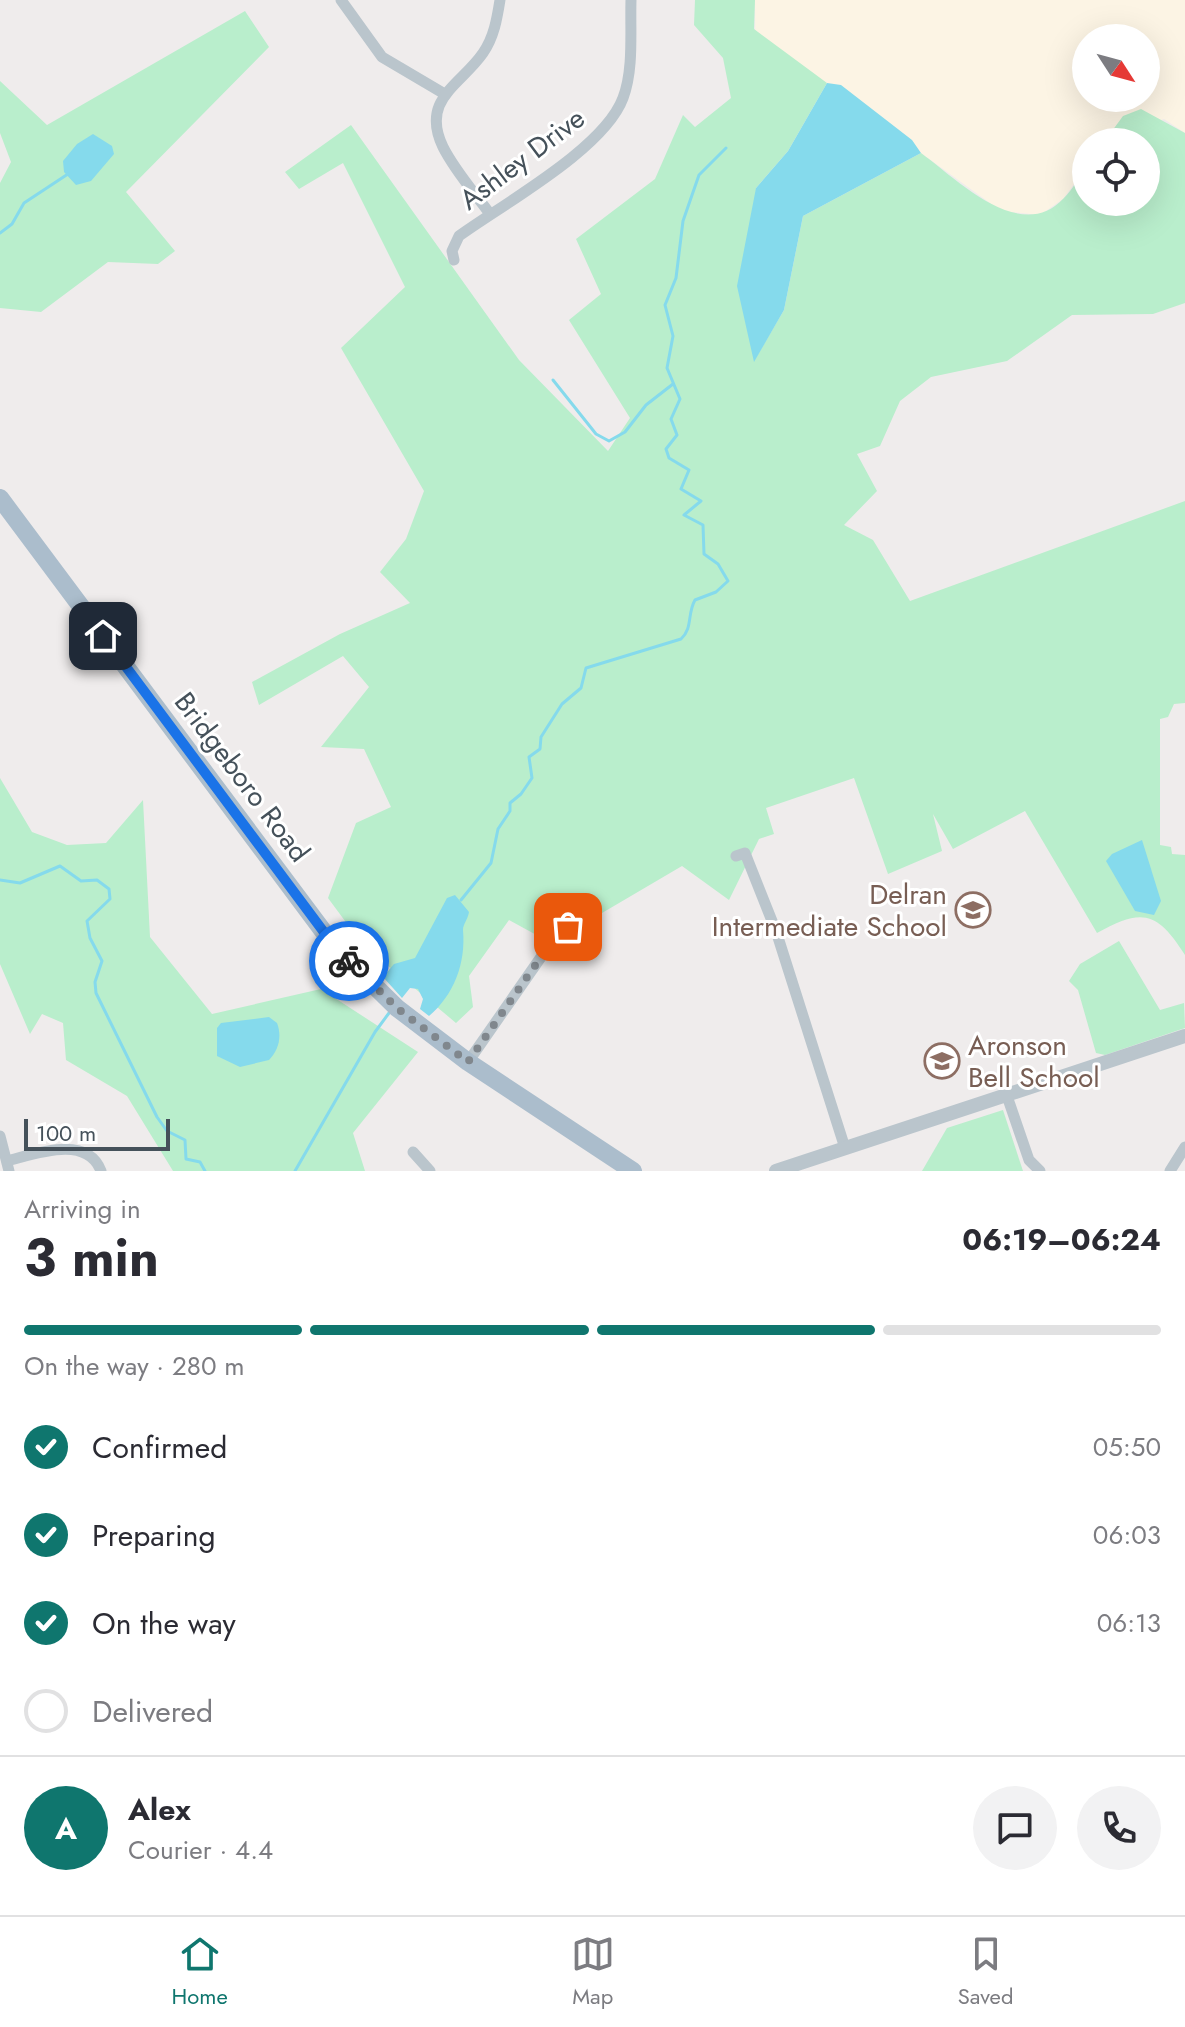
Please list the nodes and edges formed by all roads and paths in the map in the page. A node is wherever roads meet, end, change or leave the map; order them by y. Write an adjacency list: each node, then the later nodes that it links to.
1 (341, 0): 4 (street)
2 (500, 0): 4 (street)
3 (631, 0): 5 (street, Ashley Drive)
4 (443, 93): 5 (street)
5 (490, 214): 6 (street, Ashley Drive)
6 (454, 260)
7 (0, 498): 11 (main road, Bridgeboro Road)
8 (741, 854): 15 (street)
9 (583, 915): 11 (street)
10 (1185, 1036): 12 (street)
11 (468, 1062): 20 (main road, Bridgeboro Road)
12 (1007, 1096): 15 (street); 22 (street)
13 (0, 1136): 17 (street)
14 (1185, 1147): 23 (street)
15 (845, 1148): 21 (street)
16 (413, 1152): 19 (street)
17 (8, 1166): 18 (street)
18 (101, 1171)
19 (430, 1171)
20 (633, 1171)
21 (776, 1171)
22 (1040, 1171)
23 (1170, 1171)

